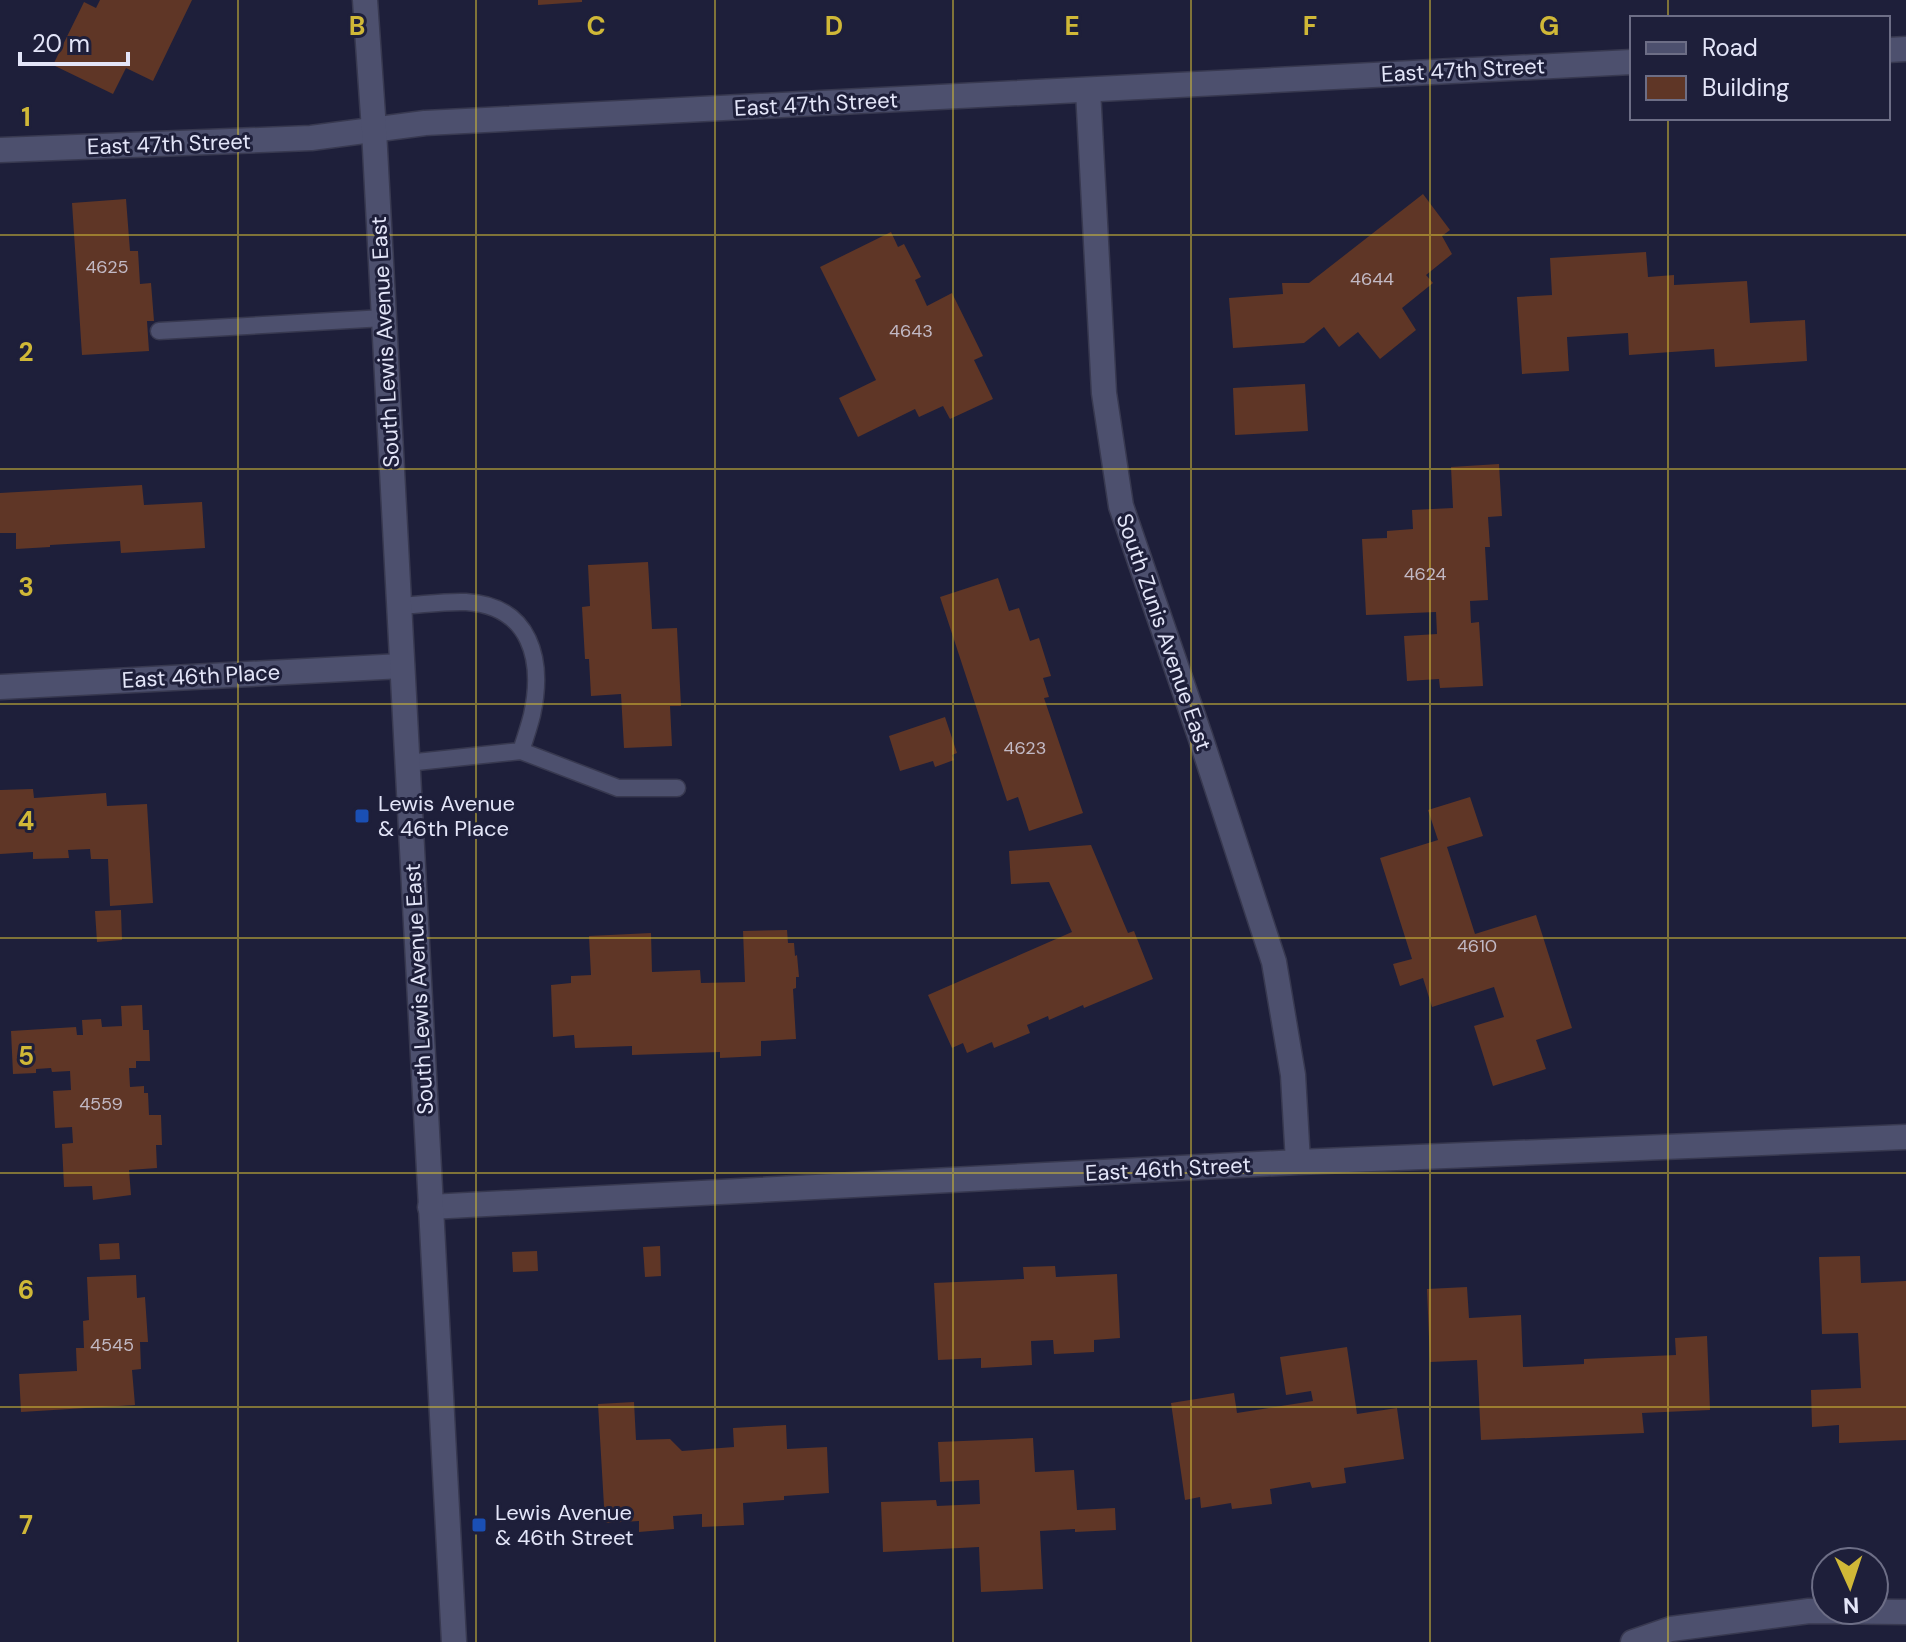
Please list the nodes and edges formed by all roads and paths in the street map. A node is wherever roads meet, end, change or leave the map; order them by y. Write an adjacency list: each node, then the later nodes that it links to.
1 (365, 0): 4 (street, South Lewis Avenue East)
2 (1630, 62): 3 (street, East 47th Street)
3 (1088, 90): 4 (street, East 47th Street); 15 (street, South Zunis Avenue East)
4 (374, 130): 5 (street, East 47th Street); 6 (street, South Lewis Avenue East)
5 (0, 150)
6 (384, 318): 7 (lane); 8 (street, South Lewis Avenue East)
7 (159, 331)
8 (399, 606): 9 (street, South Lewis Avenue East); 11 (lane)
9 (402, 666): 10 (street, East 46th Place); 12 (street, South Lewis Avenue East)
10 (0, 687)
11 (521, 751): 12 (lane); 13 (lane)
12 (407, 763): 16 (street, South Lewis Avenue East)
13 (677, 788)
14 (1906, 1137): 15 (street, East 46th Street)
15 (1298, 1162): 16 (street, East 46th Street)
16 (430, 1207): 18 (street, South Lewis Avenue East)
17 (1906, 1612): 19 (street)
18 (454, 1642)
19 (1633, 1642)

